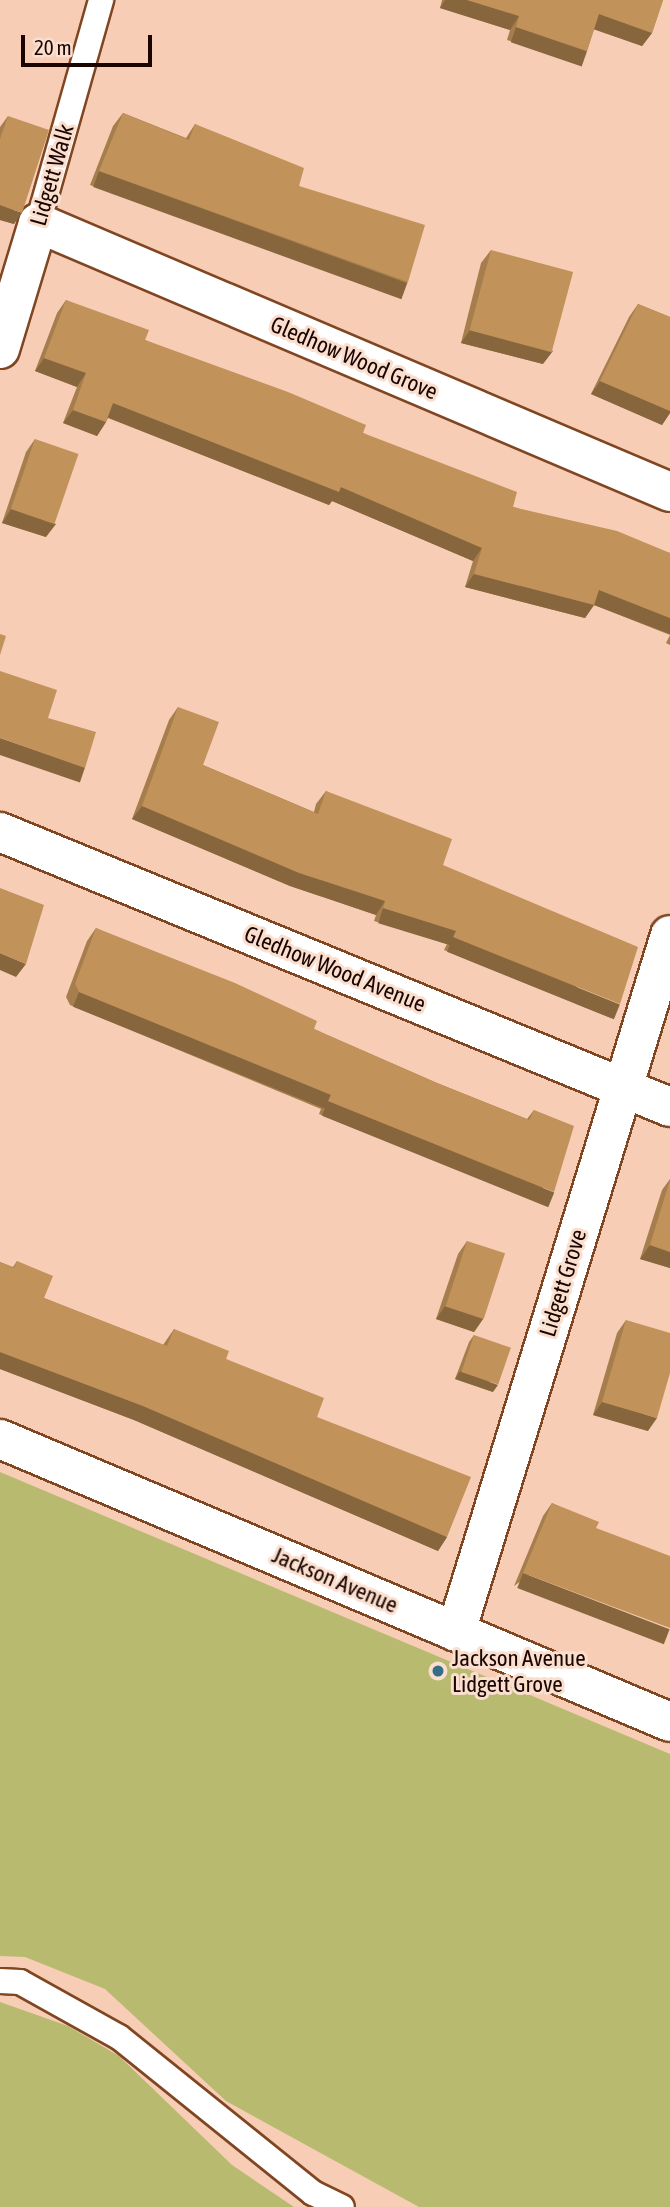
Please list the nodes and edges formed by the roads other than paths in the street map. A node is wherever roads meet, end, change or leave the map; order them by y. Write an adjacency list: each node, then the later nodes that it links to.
1 (101, 0): 2 (lane, Lidgett Walk)
2 (38, 223): 3 (street, Lidgett Walk); 4 (street, Gledhow Wood Grove)
3 (0, 349)
4 (670, 492)
5 (0, 832): 7 (street, Gledhow Wood Avenue)
6 (670, 935): 7 (street, Lidgett Grove)
7 (624, 1086): 8 (street, Gledhow Wood Avenue); 10 (street, Lidgett Grove)
8 (670, 1107)
9 (0, 1438): 10 (street, Jackson Avenue)
10 (456, 1632): 11 (street, Jackson Avenue)
11 (670, 1723)
12 (0, 1981): 13 (lane)
13 (342, 2207)

